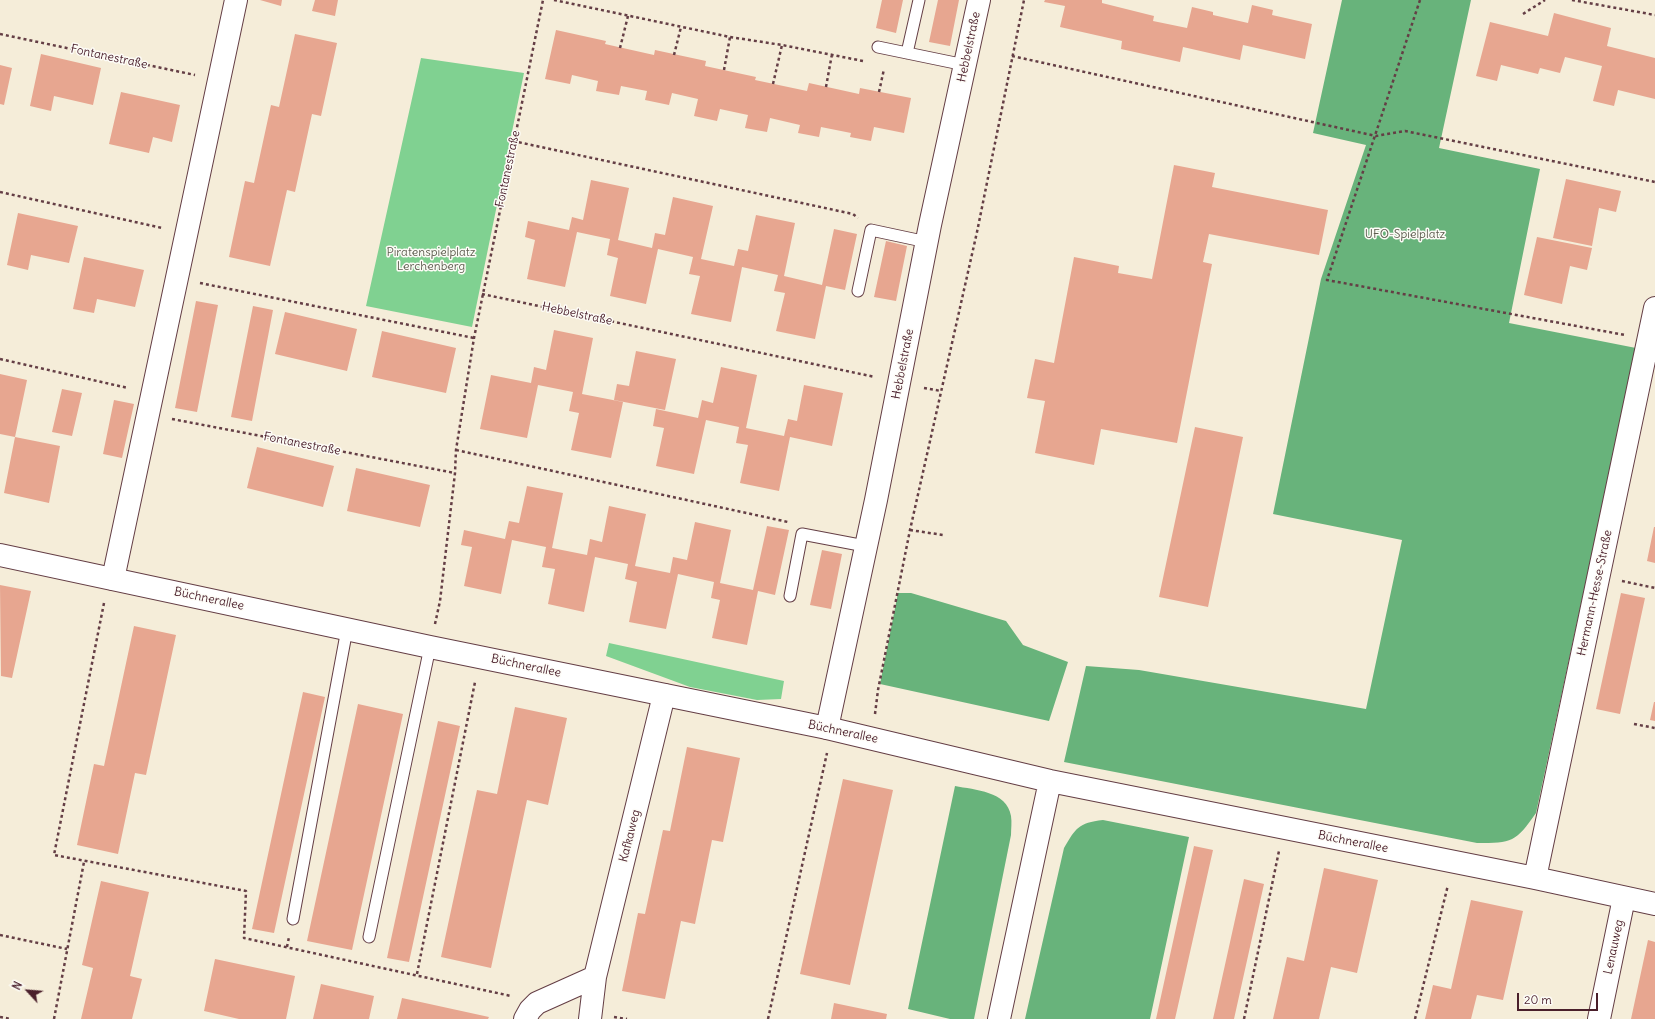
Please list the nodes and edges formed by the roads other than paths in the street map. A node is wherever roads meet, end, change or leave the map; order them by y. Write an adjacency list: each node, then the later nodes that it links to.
1 (236, 0): 12 (street)
2 (918, 0): 5 (lane)
3 (979, 0): 6 (street, Hebbelstraße)
4 (883, 48): 5 (lane)
5 (907, 53): 6 (lane)
6 (965, 65): 7 (street, Hebbelstraße)
7 (927, 242): 8 (lane); 10 (street, Hebbelstraße)
8 (858, 291)
9 (1655, 308): 19 (street, Hermann-Hesse-Straße)
10 (865, 546): 13 (lane); 17 (street, Hebbelstraße)
11 (0, 555): 12 (street, Büchnerallee)
12 (113, 579): 14 (street, Büchnerallee)
13 (790, 596)
14 (347, 629): 15 (street, Büchnerallee); 22 (lane)
15 (432, 637): 16 (street, Büchnerallee); 23 (lane)
16 (664, 695): 17 (street, Büchnerallee); 24 (street, Kafkaweg)
17 (827, 728): 18 (street, Büchnerallee)
18 (1050, 781): 19 (street, Büchnerallee); 27 (street)
19 (1534, 878): 20 (street, Büchnerallee)
20 (1624, 898): 21 (street, Büchnerallee); 28 (street, Lenauweg)
21 (1655, 904)
22 (293, 919)
23 (369, 937)
24 (595, 977): 25 (street); 26 (street, Kafkaweg)
25 (525, 1019)
26 (590, 1019)
27 (999, 1019)
28 (1599, 1019)

